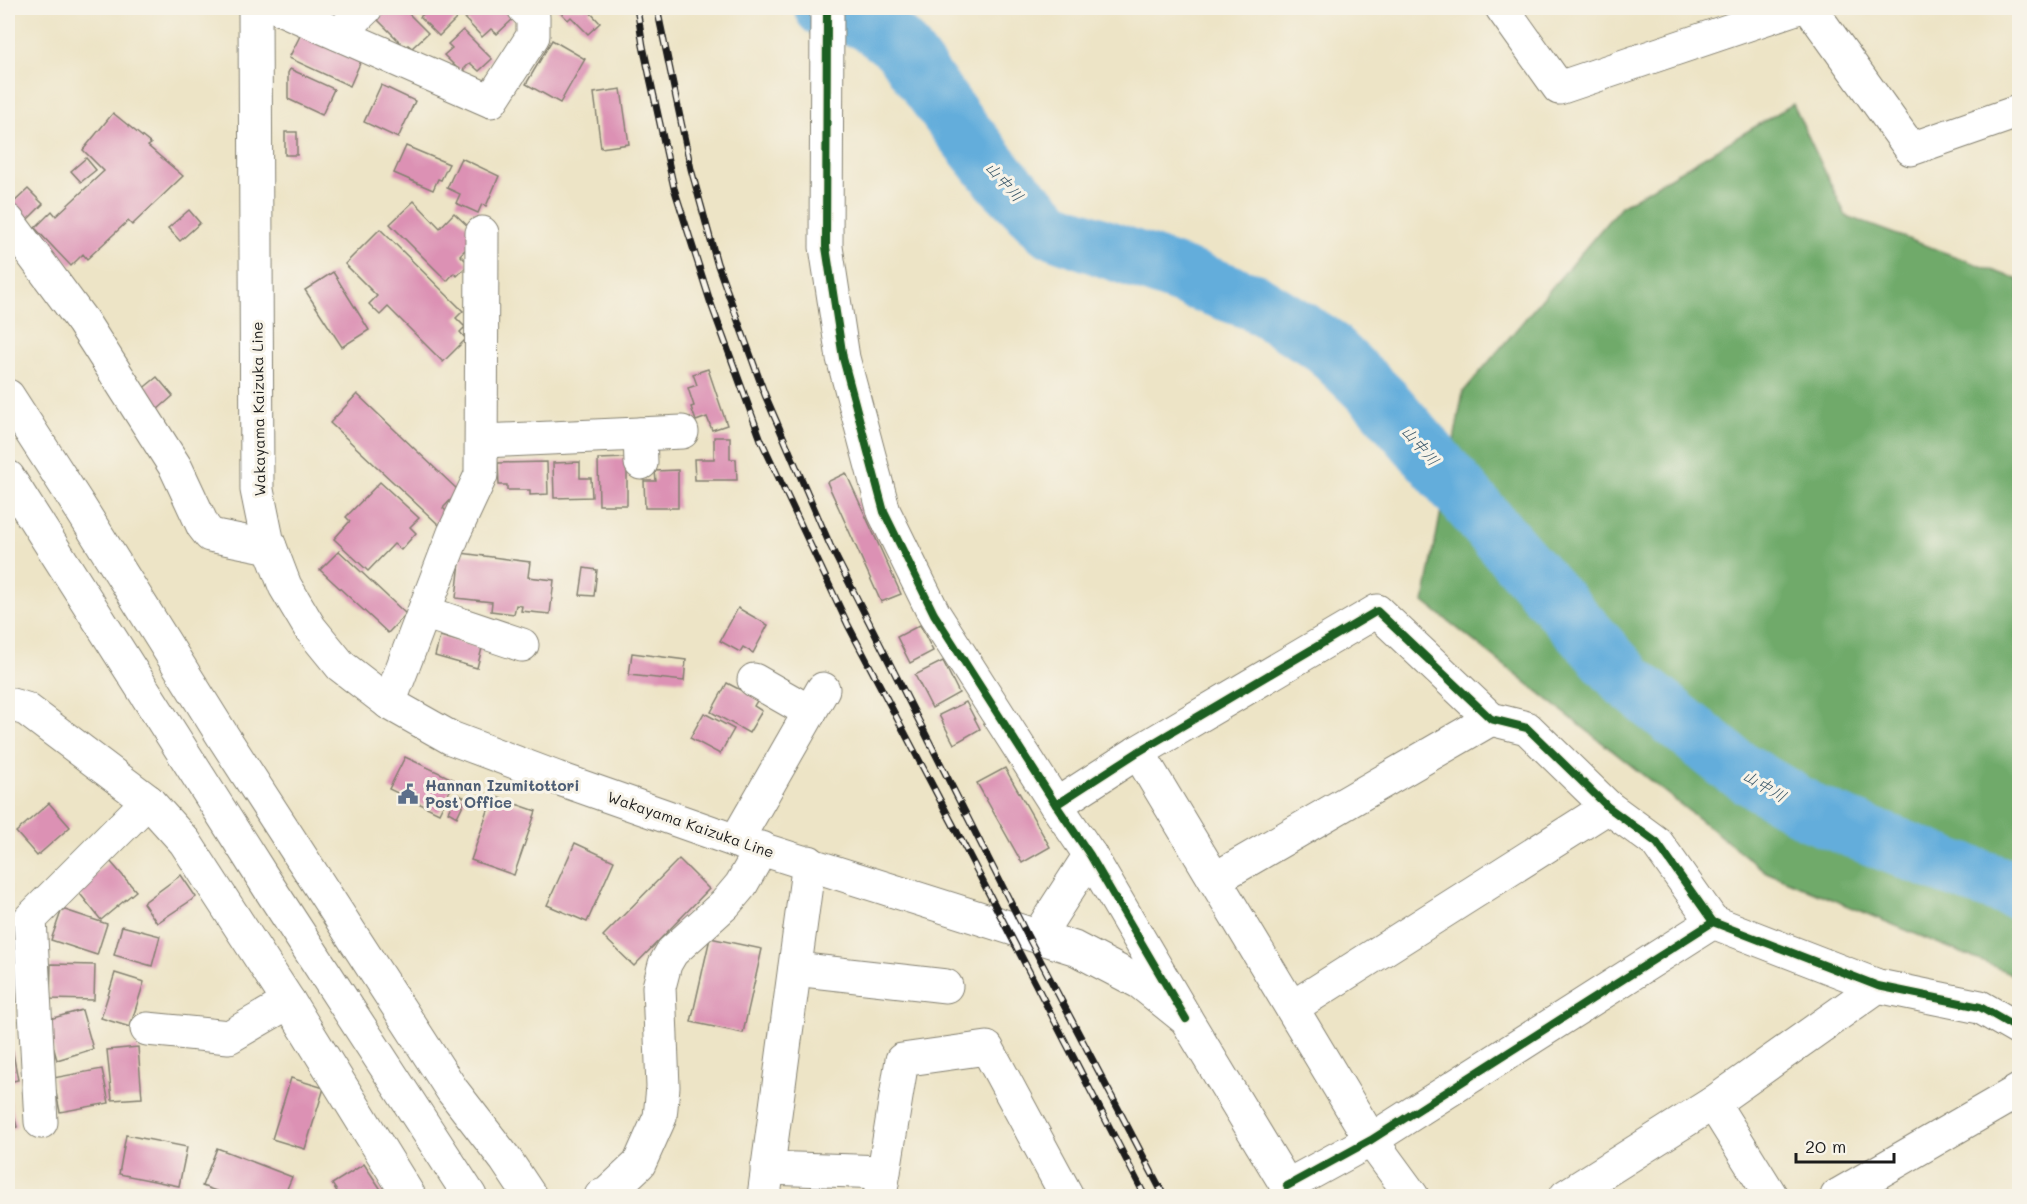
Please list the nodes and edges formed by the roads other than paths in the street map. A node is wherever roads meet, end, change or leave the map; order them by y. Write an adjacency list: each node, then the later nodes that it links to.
1 (255, 8): 17 (main road, Wakayama Kaizuka Line)
2 (279, 8): 9 (main road)
3 (366, 8): 9 (main road)
4 (524, 8): 9 (main road)
5 (827, 8): 26 (main road)
6 (1502, 8): 7 (main road)
7 (1796, 8)
8 (1810, 8): 10 (main road)
9 (339, 34)
10 (2019, 111)
11 (8, 221): 17 (main road)
12 (482, 232): 15 (main road)
13 (8, 396): 52 (main road)
14 (682, 432): 15 (main road)
15 (482, 441): 18 (main road)
16 (8, 477): 51 (main road)
17 (270, 547): 21 (main road, Wakayama Kaizuka Line)
18 (424, 612): 19 (main road); 21 (main road)
19 (522, 645)
20 (754, 680): 28 (main road)
21 (389, 703): 28 (main road, Wakayama Kaizuka Line)
22 (8, 704): 25 (main road)
23 (1491, 719): 24 (main road); 27 (main road); 31 (main road)
24 (1138, 752): 26 (main road); 31 (main road)
25 (148, 801): 37 (main road); 40 (main road)
26 (1056, 805): 29 (main road)
27 (1608, 807): 32 (main road); 38 (main road)
28 (749, 844): 30 (main road, Wakayama Kaizuka Line); 53 (main road)
29 (1090, 855): 33 (main road); 39 (main road)
30 (809, 862): 33 (main road, Wakayama Kaizuka Line); 34 (main road)
31 (1215, 879): 38 (main road)
32 (1713, 922): 36 (main road); 46 (main road)
33 (1038, 936): 39 (main road, Wakayama Kaizuka Line)
34 (795, 969): 35 (main road); 47 (main road)
35 (946, 986)
36 (1878, 986): 42 (main road); 44 (main road)
37 (289, 1002): 41 (main road); 50 (main road)
38 (1293, 1007): 46 (main road)
39 (1186, 1019): 49 (main road, Wakayama Kaizuka Line)
40 (21, 1020): 45 (main road)
41 (147, 1029)
42 (2019, 1030)
43 (2019, 1090): 58 (main road)
44 (1713, 1102): 56 (main road); 57 (main road)
45 (41, 1122)
46 (1371, 1140): 49 (main road); 55 (main road)
47 (765, 1183): 48 (main road)
48 (882, 1184): 54 (main road)
49 (1290, 1192)
50 (409, 1197)
51 (470, 1197)
52 (530, 1197)
53 (601, 1197)
54 (1066, 1197)
55 (1413, 1197)
56 (1566, 1197)
57 (1771, 1197)
58 (1837, 1197)

